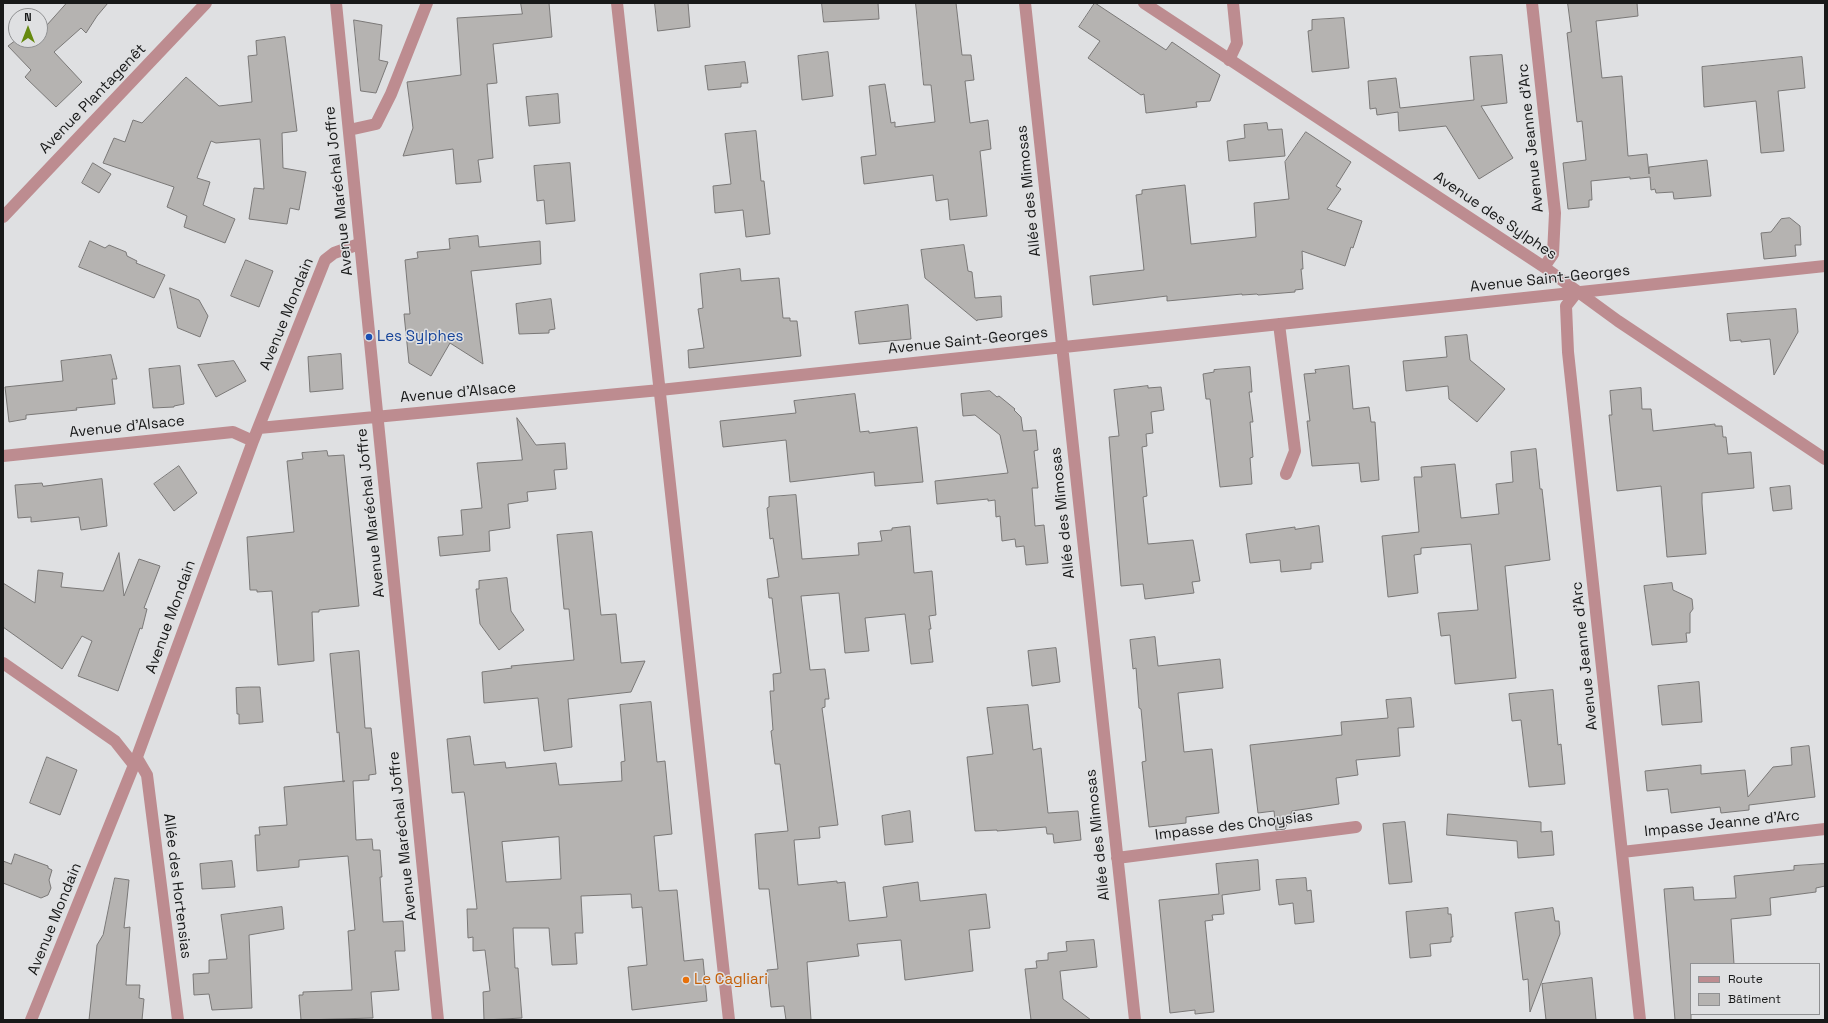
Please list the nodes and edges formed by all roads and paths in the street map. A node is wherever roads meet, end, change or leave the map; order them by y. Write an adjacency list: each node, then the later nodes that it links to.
1 (206, 3): 11 (street, Avenue Plantagenêt)
2 (336, 3): 10 (street, Avenue Maréchal Joffre)
3 (427, 3): 10 (street)
4 (617, 3): 18 (street)
5 (1025, 3): 17 (street, Allée des Mimosas)
6 (1144, 3): 9 (street, Avenue des Sylphes)
7 (1233, 3): 9 (street)
8 (1532, 3): 14 (street, Avenue Jeanne d'Arc)
9 (1229, 60): 14 (street, Avenue des Sylphes)
10 (349, 130): 12 (street, Avenue Maréchal Joffre)
11 (3, 216)
12 (359, 244): 19 (street, Avenue Maréchal Joffre); 20 (street, Avenue Mondain)
13 (1825, 266): 15 (street, Avenue Saint-Georges)
14 (1544, 268): 15 (street, Avenue des Sylphes)
15 (1577, 292): 16 (street, Avenue Saint-Georges); 23 (street, Avenue des Sylphes); 29 (street, Avenue Jeanne d'Arc)
16 (1279, 324): 17 (street, Avenue Saint-Georges); 24 (street)
17 (1061, 348): 18 (street, Avenue Saint-Georges); 30 (street, Allée des Mimosas)
18 (660, 390): 19 (street, Avenue d'Alsace); 34 (street)
19 (377, 416): 20 (street, Avenue d'Alsace); 33 (street, Avenue Maréchal Joffre)
20 (259, 428): 21 (street, Avenue Mondain)
21 (253, 441): 22 (street, Avenue d'Alsace); 26 (street, Avenue Mondain)
22 (3, 456)
23 (1825, 459)
24 (1286, 474)
25 (3, 663): 26 (street, Allée des Hortensias)
26 (135, 762): 31 (street, Avenue Mondain); 32 (street, Allée des Hortensias)
27 (1356, 827): 30 (street, Impasse des Choysias)
28 (1825, 829): 29 (street, Impasse Jeanne d'Arc)
29 (1622, 852): 36 (street, Avenue Jeanne d'Arc)
30 (1117, 858): 35 (street, Allée des Mimosas)
31 (31, 1020)
32 (178, 1020)
33 (438, 1020)
34 (729, 1020)
35 (1135, 1020)
36 (1640, 1020)

